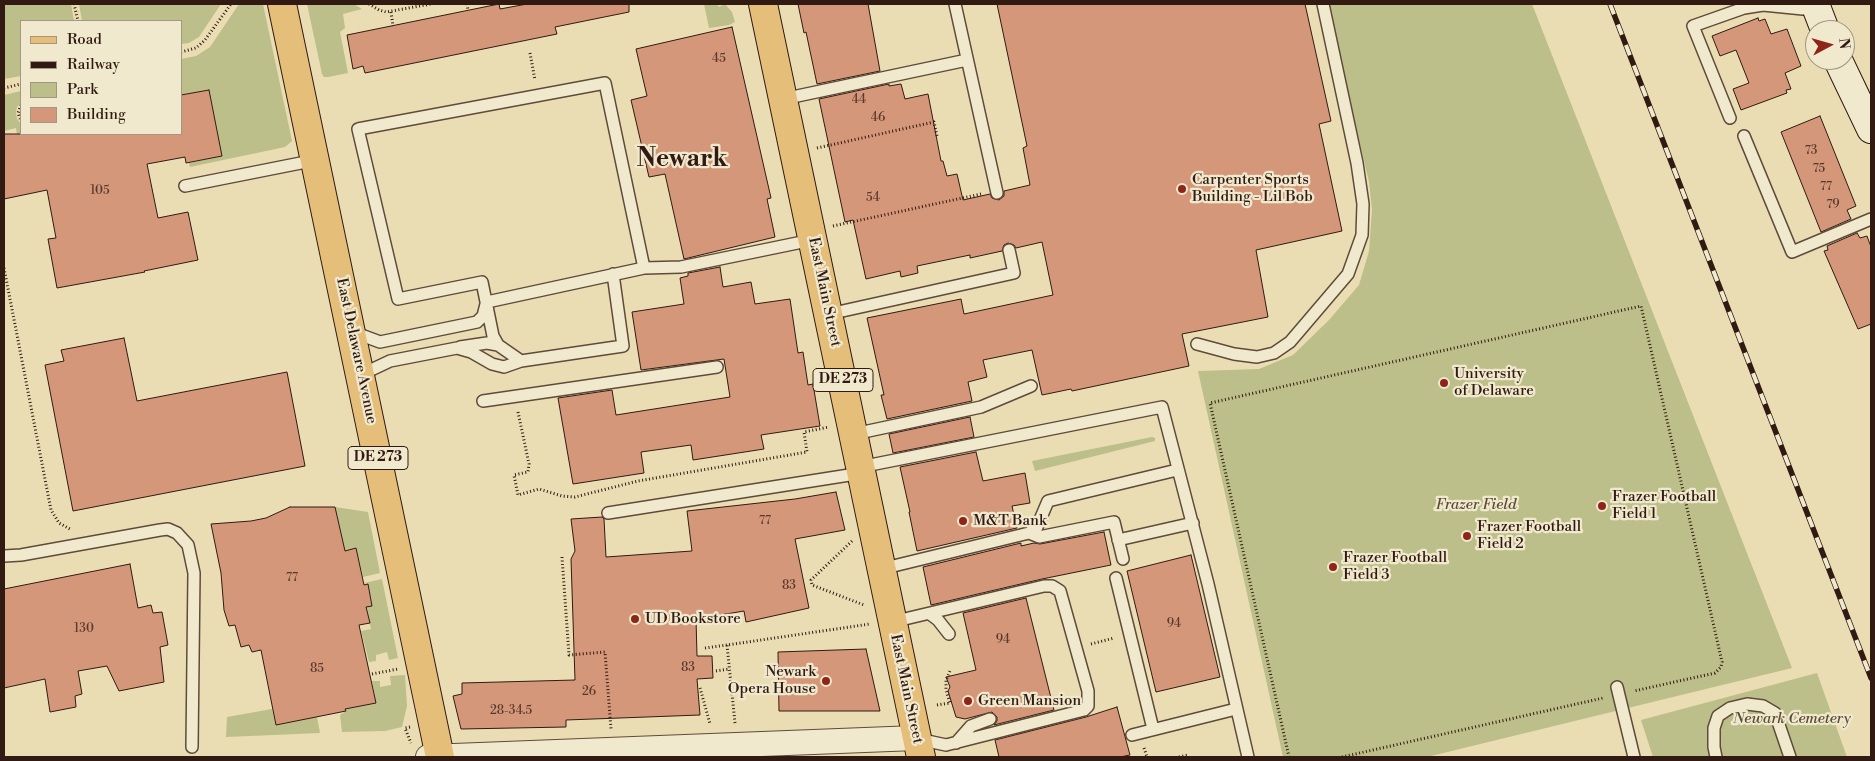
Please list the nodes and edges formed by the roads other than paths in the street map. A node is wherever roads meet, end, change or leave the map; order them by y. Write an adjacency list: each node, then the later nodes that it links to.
1 (282, 4): 13 (main road, East Delaware Avenue / DE 273)
2 (763, 4): 9 (main road, East Main Street / DE 273)
3 (955, 4): 7 (lane)
4 (1323, 4): 24 (lane)
5 (1815, 4): 6 (main road); 10 (lane)
6 (1821, 20)
7 (967, 60): 9 (lane); 15 (lane)
8 (1843, 70): 11 (main road)
9 (783, 99): 17 (main road, East Main Street / DE 273)
10 (1730, 118)
11 (1871, 130)
12 (1744, 136): 16 (lane)
13 (316, 160): 14 (lane); 23 (main road, East Delaware Avenue / DE 273)
14 (185, 186)
15 (996, 191)
16 (1871, 219)
17 (811, 235): 19 (lane); 22 (main road, East Main Street / DE 273)
18 (1009, 250): 22 (lane)
19 (644, 268): 20 (lane); 21 (lane)
20 (613, 274): 21 (lane); 27 (lane)
21 (487, 302): 23 (lane); 25 (lane)
22 (829, 314): 32 (main road, East Main Street / DE 273)
23 (351, 332): 29 (main road, East Delaware Avenue / DE 273)
24 (1197, 344)
25 (498, 345): 26 (lane); 27 (lane)
26 (457, 348): 27 (lane); 29 (lane)
27 (521, 361)
28 (717, 367): 31 (lane)
29 (361, 378): 56 (main road, East Delaware Avenue / DE 273)
30 (1031, 386): 32 (lane)
31 (483, 401)
32 (842, 431): 33 (main road, East Main Street / DE 273)
33 (861, 470): 34 (lane); 35 (lane); 41 (main road, East Main Street / DE 273)
34 (1177, 470): 36 (lane); 37 (lane)
35 (608, 513)
36 (1193, 523): 38 (lane); 47 (lane)
37 (1030, 533): 38 (lane); 41 (lane)
38 (1118, 540): 40 (lane)
39 (4, 556): 52 (lane)
40 (1123, 559)
41 (881, 569): 44 (main road, East Main Street / DE 273)
42 (1116, 578): 49 (lane)
43 (930, 614): 44 (lane); 45 (lane); 51 (lane)
44 (881, 623): 53 (main road, East Main Street / DE 273)
45 (949, 634)
46 (1617, 691): 58 (lane)
47 (1236, 709): 49 (lane); 57 (lane)
48 (990, 719): 51 (lane)
49 (1153, 729): 50 (lane)
50 (1132, 734)
51 (956, 743): 53 (lane)
52 (192, 748)
53 (919, 748): 54 (street)
54 (651, 753): 56 (street)
55 (428, 757): 56 (street)
56 (440, 757)
57 (1248, 757)
58 (1634, 757)
59 (1716, 757): 60 (lane)
60 (1790, 757)

